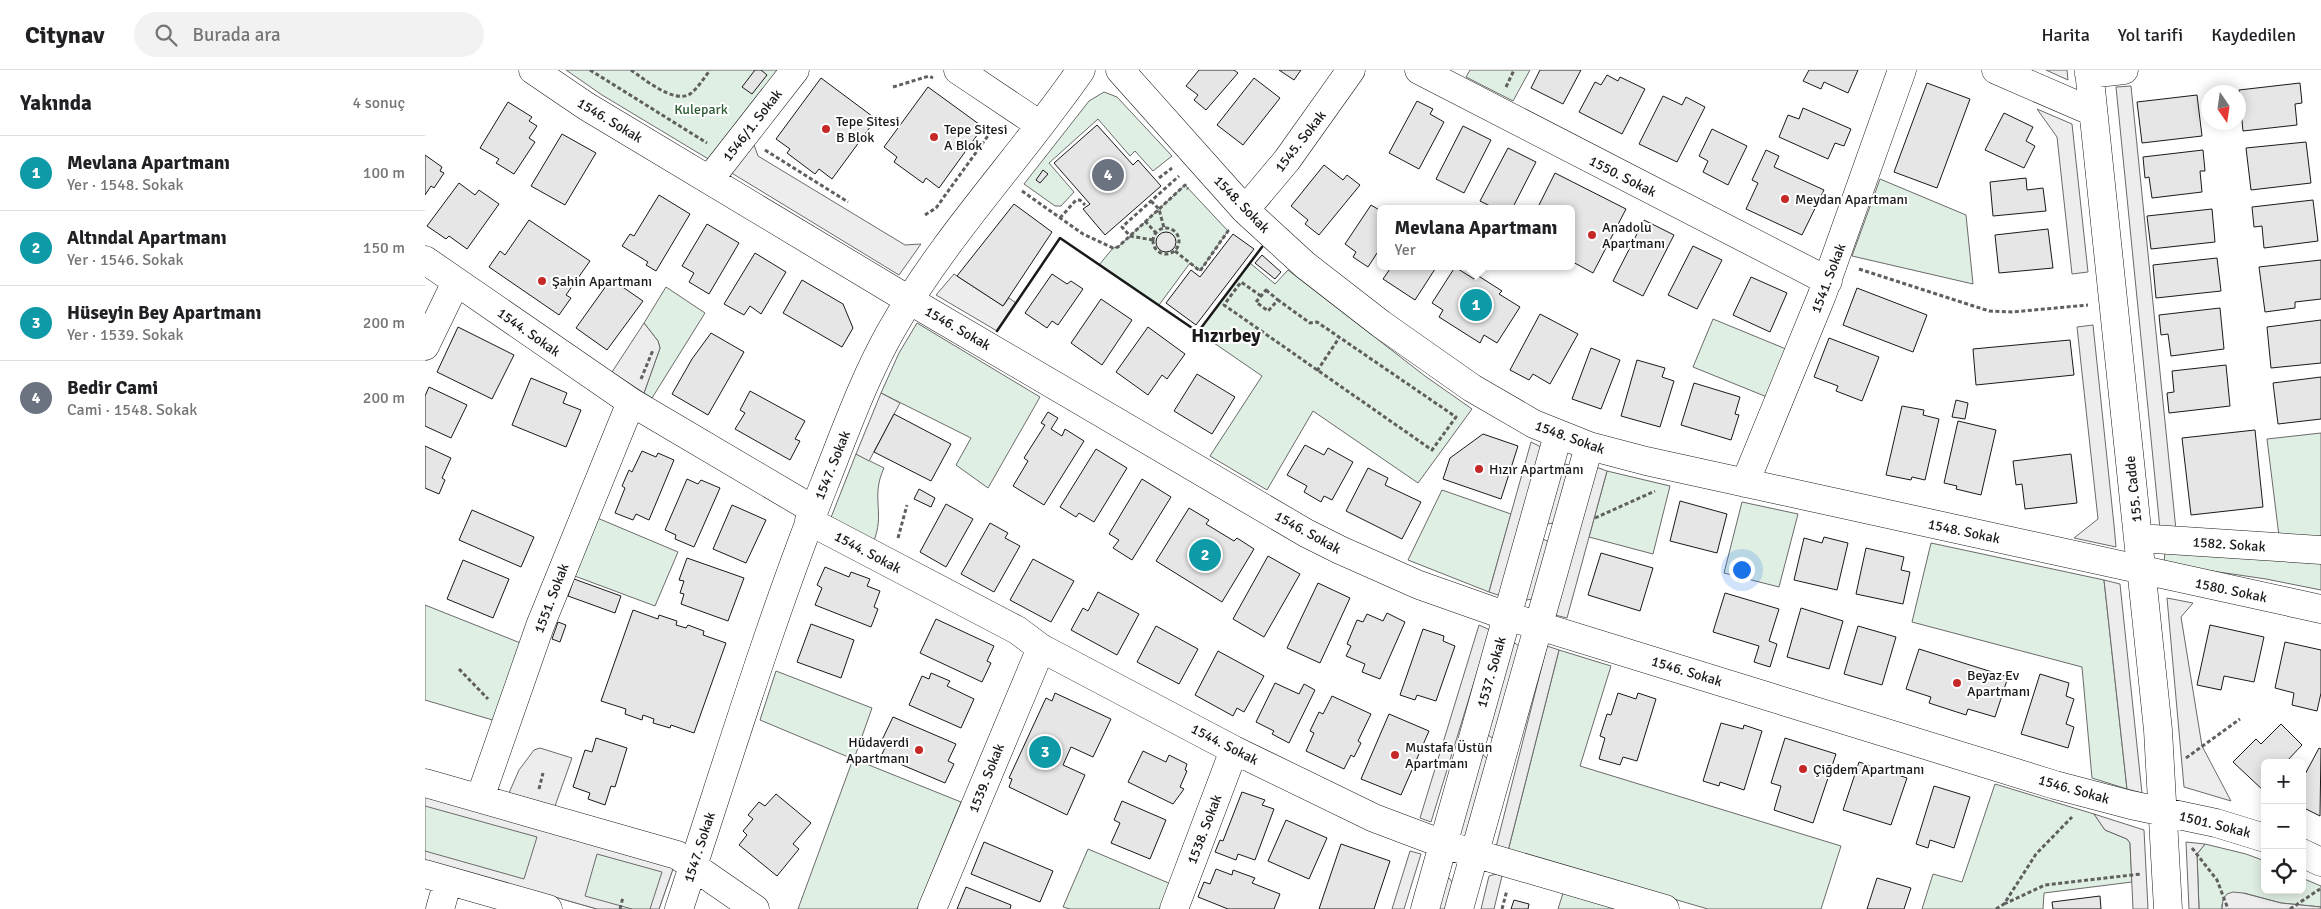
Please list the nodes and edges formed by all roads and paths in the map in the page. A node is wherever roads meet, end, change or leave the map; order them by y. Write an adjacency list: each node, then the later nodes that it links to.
1 (533, 70): 24 (street, 1546. Sokak)
2 (590, 70): 20 (path)
3 (631, 70): 4 (path)
4 (710, 70)
5 (795, 70): 24 (street, 1546/1. Sokak)
6 (1081, 70): 18 (street, 1547. Sokak)
7 (1120, 70): 31 (street, 1548. Sokak)
8 (1351, 70): 31 (street, 1545. Sokak)
9 (1419, 70): 42 (street, 1550. Sokak)
10 (1902, 70): 42 (street, 1541. Sokak)
11 (1996, 70): 16 (street)
12 (2124, 70): 13 (street)
13 (2089, 72): 16 (street, 155. Cadde)
14 (948, 76): 15 (path); 18 (street)
15 (893, 87)
16 (2093, 112): 47 (street, 155. Cadde)
17 (993, 123): 32 (path)
18 (1041, 124): 22 (street, 1547. Sokak)
19 (763, 144): 28 (path)
20 (710, 145)
21 (1178, 163): 23 (path)
22 (1001, 177): 33 (path); 45 (street, 1547. Sokak)
23 (1159, 178)
24 (709, 180): 45 (street, 1546. Sokak)
25 (1172, 183): 27 (path)
26 (1191, 192): 30 (path)
27 (1151, 201): 30 (path); 38 (path)
28 (848, 202)
29 (1085, 205): 33 (path)
30 (1159, 209): 34 (path); 36 (path)
31 (1245, 210): 52 (street, 1548. Sokak)
32 (925, 215)
33 (1060, 218): 38 (path)
34 (1145, 221): 37 (path); 38 (path)
35 (1222, 224): 40 (path)
36 (1164, 228): 37 (path); 40 (path)
37 (1156, 233): 39 (path)
38 (1130, 236): 39 (path)
39 (1153, 240): 40 (path)
40 (1175, 251)
41 (425, 260): 43 (street, 1544. Sokak)
42 (1831, 271): 47 (path); 54 (street, 1541. Sokak)
43 (456, 282): 49 (street); 51 (street, 1544. Sokak)
44 (1261, 296): 46 (path); 46 (path); 50 (path)
45 (909, 300): 57 (street, 1547. Sokak); 66 (street, 1546. Sokak)
46 (1278, 300): 48 (path)
47 (2113, 303): 61 (street, 155. Cadde)
48 (1339, 338): 50 (path); 50 (path)
49 (425, 346)
50 (1317, 371)
51 (631, 402): 57 (street, 1544. Sokak); 71 (street, 1551. Sokak)
52 (1558, 435): 53 (street, 1548. Sokak); 59 (street, 1537. Sokak)
53 (1589, 446): 54 (street, 1548. Sokak); 60 (street)
54 (1745, 483): 64 (street, 1548. Sokak)
55 (1663, 488): 58 (path)
56 (907, 505): 63 (path)
57 (812, 516): 63 (street, 1544. Sokak); 86 (street, 1547. Sokak)
58 (1587, 521)
59 (1532, 527): 60 (street); 66 (street, 1537. Sokak)
60 (1564, 537): 67 (street)
61 (2138, 538): 62 (street, 1582. Sokak); 64 (street, 155. Cadde)
62 (2321, 550)
63 (888, 563): 68 (street, 1544. Sokak)
64 (2141, 571): 65 (street, 1580. Sokak); 75 (street, 155. Cadde)
65 (2321, 609)
66 (1507, 616): 67 (street, 1546. Sokak); 72 (street, 1537. Sokak)
67 (1539, 625): 74 (street); 78 (street, 1546. Sokak)
68 (1041, 648): 73 (street, 1544. Sokak); 98 (street, 1539. Sokak)
69 (459, 669): 71 (path)
70 (2240, 719): 75 (path)
71 (507, 722): 77 (street, 1551. Sokak)
72 (1472, 742): 74 (street); 82 (street, 1537. Sokak)
73 (1234, 750): 82 (street, 1544. Sokak); 99 (street, 1538. Sokak)
74 (1503, 752): 83 (street)
75 (2161, 769): 78 (street, 155. Cadde)
76 (425, 782): 77 (street)
77 (481, 798): 86 (street)
78 (2164, 812): 80 (street, 1501. Sokak); 105 (street, 155. Cadde)
79 (2075, 815): 92 (path)
80 (2261, 837)
81 (2186, 842): 106 (path)
82 (1443, 844): 83 (street, 1544. Sokak); 100 (street, 1537. Sokak)
83 (1475, 853): 101 (street); 103 (street, 1544. Sokak)
84 (2306, 855): 85 (street)
85 (2321, 862)
86 (694, 865): 96 (street, 1547. Sokak); 97 (street)
87 (2146, 873): 92 (path)
88 (437, 878): 93 (street); 94 (street)
89 (2321, 889): 107 (path)
90 (1507, 890): 102 (path)
91 (623, 897): 95 (path)
92 (2003, 904): 104 (path)
93 (441, 909)
94 (548, 909)
95 (620, 909)
96 (679, 909)
97 (755, 909)
98 (932, 909)
99 (1174, 909)
100 (1425, 909)
101 (1459, 909)
102 (1502, 909)
103 (1665, 909)
104 (1996, 909)
105 (2168, 909)
106 (2228, 909)
107 (2290, 909)

